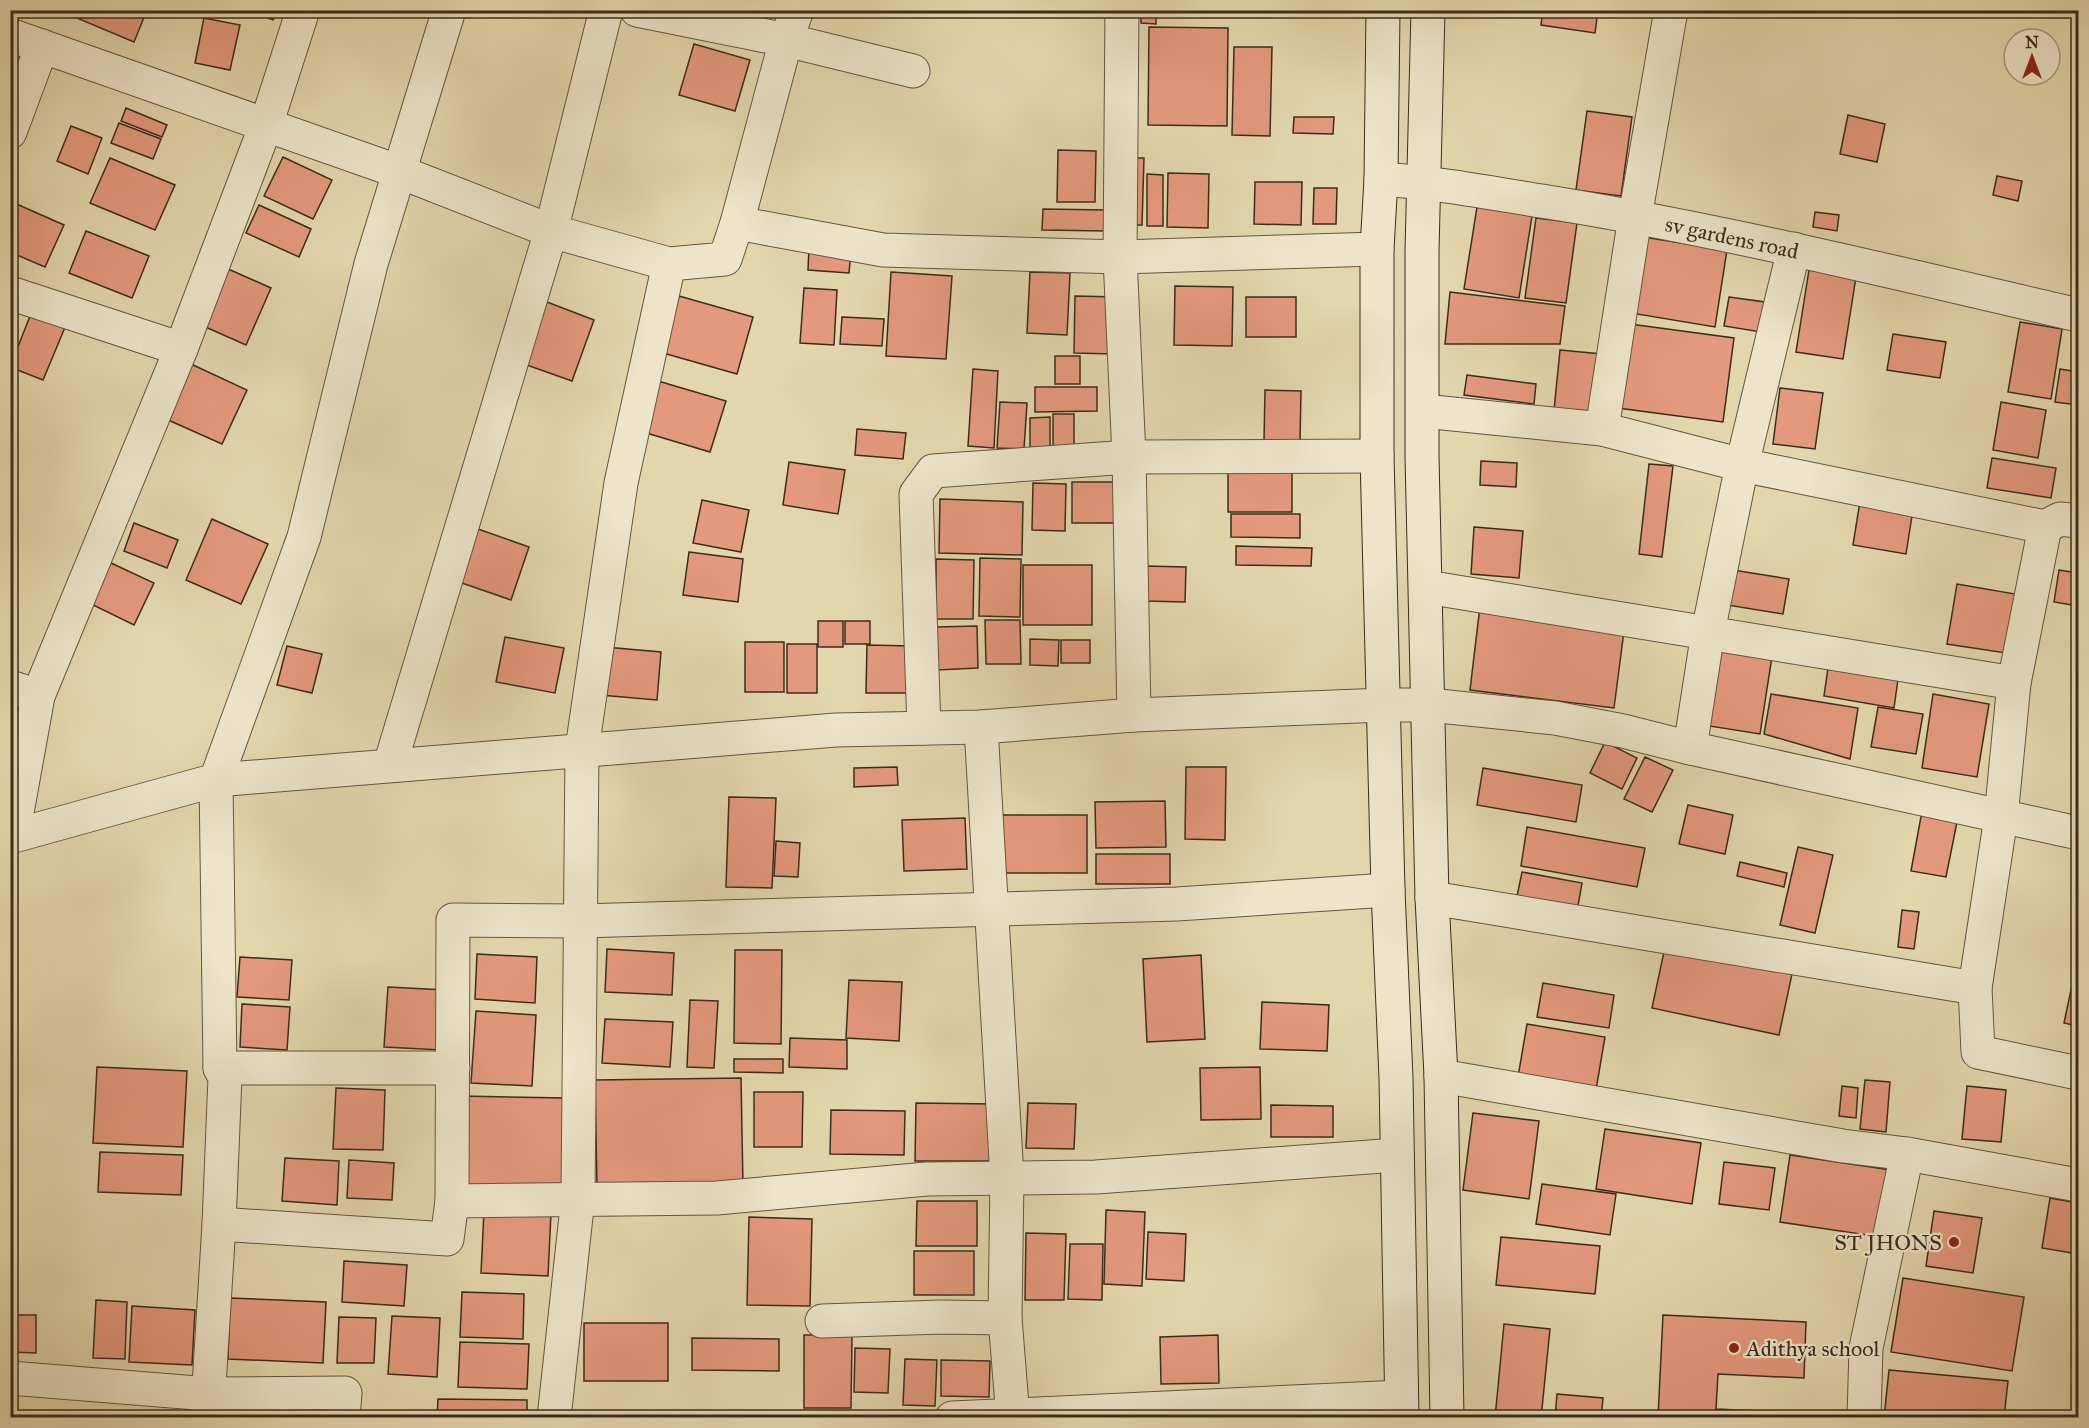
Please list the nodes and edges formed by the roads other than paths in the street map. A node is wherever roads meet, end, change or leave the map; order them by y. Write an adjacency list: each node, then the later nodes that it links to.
1 (303, 10): 13 (street)
2 (449, 10): 15 (street)
3 (606, 10): 20 (street)
4 (637, 10): 9 (street)
5 (1122, 10): 23 (street)
6 (1383, 10): 16 (street)
7 (1428, 10): 17 (street)
8 (1671, 10): 18 (street)
9 (791, 25): 12 (street); 19 (street)
10 (10, 35): 11 (street)
11 (42, 46): 13 (street); 14 (street)
12 (914, 71)
13 (266, 125): 15 (street); 27 (street)
14 (10, 132)
15 (400, 172): 20 (street); 47 (street)
16 (1381, 179): 17 (street, sv gardens road); 21 (street)
17 (1425, 182): 18 (street, sv gardens road); 28 (street)
18 (1635, 217): 22 (street, sv gardens road); 29 (street)
19 (737, 223): 23 (street); 24 (street)
20 (551, 231): 24 (street); 46 (street)
21 (1377, 249): 23 (street); 30 (street)
22 (1794, 249): 26 (street, sv gardens road); 32 (street)
23 (1120, 257): 31 (street)
24 (669, 264): 45 (street)
25 (10, 293): 27 (street)
26 (2079, 315)
27 (181, 349): 38 (street)
28 (1423, 411): 29 (street); 35 (street)
29 (1602, 429): 32 (street)
30 (1377, 456): 31 (street); 39 (street)
31 (1129, 457): 41 (street); 43 (street)
32 (1742, 465): 34 (street); 36 (street)
33 (2079, 521): 34 (street)
34 (2045, 526): 37 (street)
35 (1426, 587): 36 (street); 40 (street)
36 (1708, 632): 37 (street); 44 (street)
37 (2014, 683): 48 (street)
38 (24, 692): 50 (street)
39 (1384, 705): 40 (street); 41 (street); 51 (street)
40 (1429, 705): 44 (street); 52 (street)
41 (1134, 715): 42 (street)
42 (981, 727): 43 (street); 53 (street)
43 (924, 728): 45 (street)
44 (1689, 748): 48 (street)
45 (582, 749): 46 (street); 54 (street)
46 (390, 765): 47 (street)
47 (216, 780): 50 (street); 56 (street)
48 (2001, 817): 49 (street); 55 (street)
49 (2079, 833)
50 (10, 836)
51 (1388, 890): 53 (street); 61 (street)
52 (1432, 898): 55 (street); 59 (street)
53 (991, 909): 54 (street); 62 (street)
54 (579, 921): 57 (street); 64 (street)
55 (1975, 988): 58 (street)
56 (220, 1068): 57 (street); 66 (street)
57 (453, 1068): 65 (street)
58 (2079, 1073)
59 (1442, 1076): 60 (street); 76 (street)
60 (1907, 1154): 63 (street); 77 (street)
61 (1397, 1155): 62 (street); 71 (street)
62 (1007, 1178): 64 (street); 67 (street)
63 (2079, 1185)
64 (578, 1198): 65 (street); 74 (street)
65 (452, 1201): 66 (street)
66 (219, 1224): 70 (street)
67 (1005, 1318): 68 (street); 72 (street)
68 (822, 1321)
69 (10, 1378): 70 (street)
70 (208, 1406): 73 (street)
71 (1402, 1407): 72 (street)
72 (1013, 1417): 75 (street)
73 (344, 1418)
74 (554, 1418)
75 (952, 1418)
76 (1448, 1418)
77 (1864, 1418)

